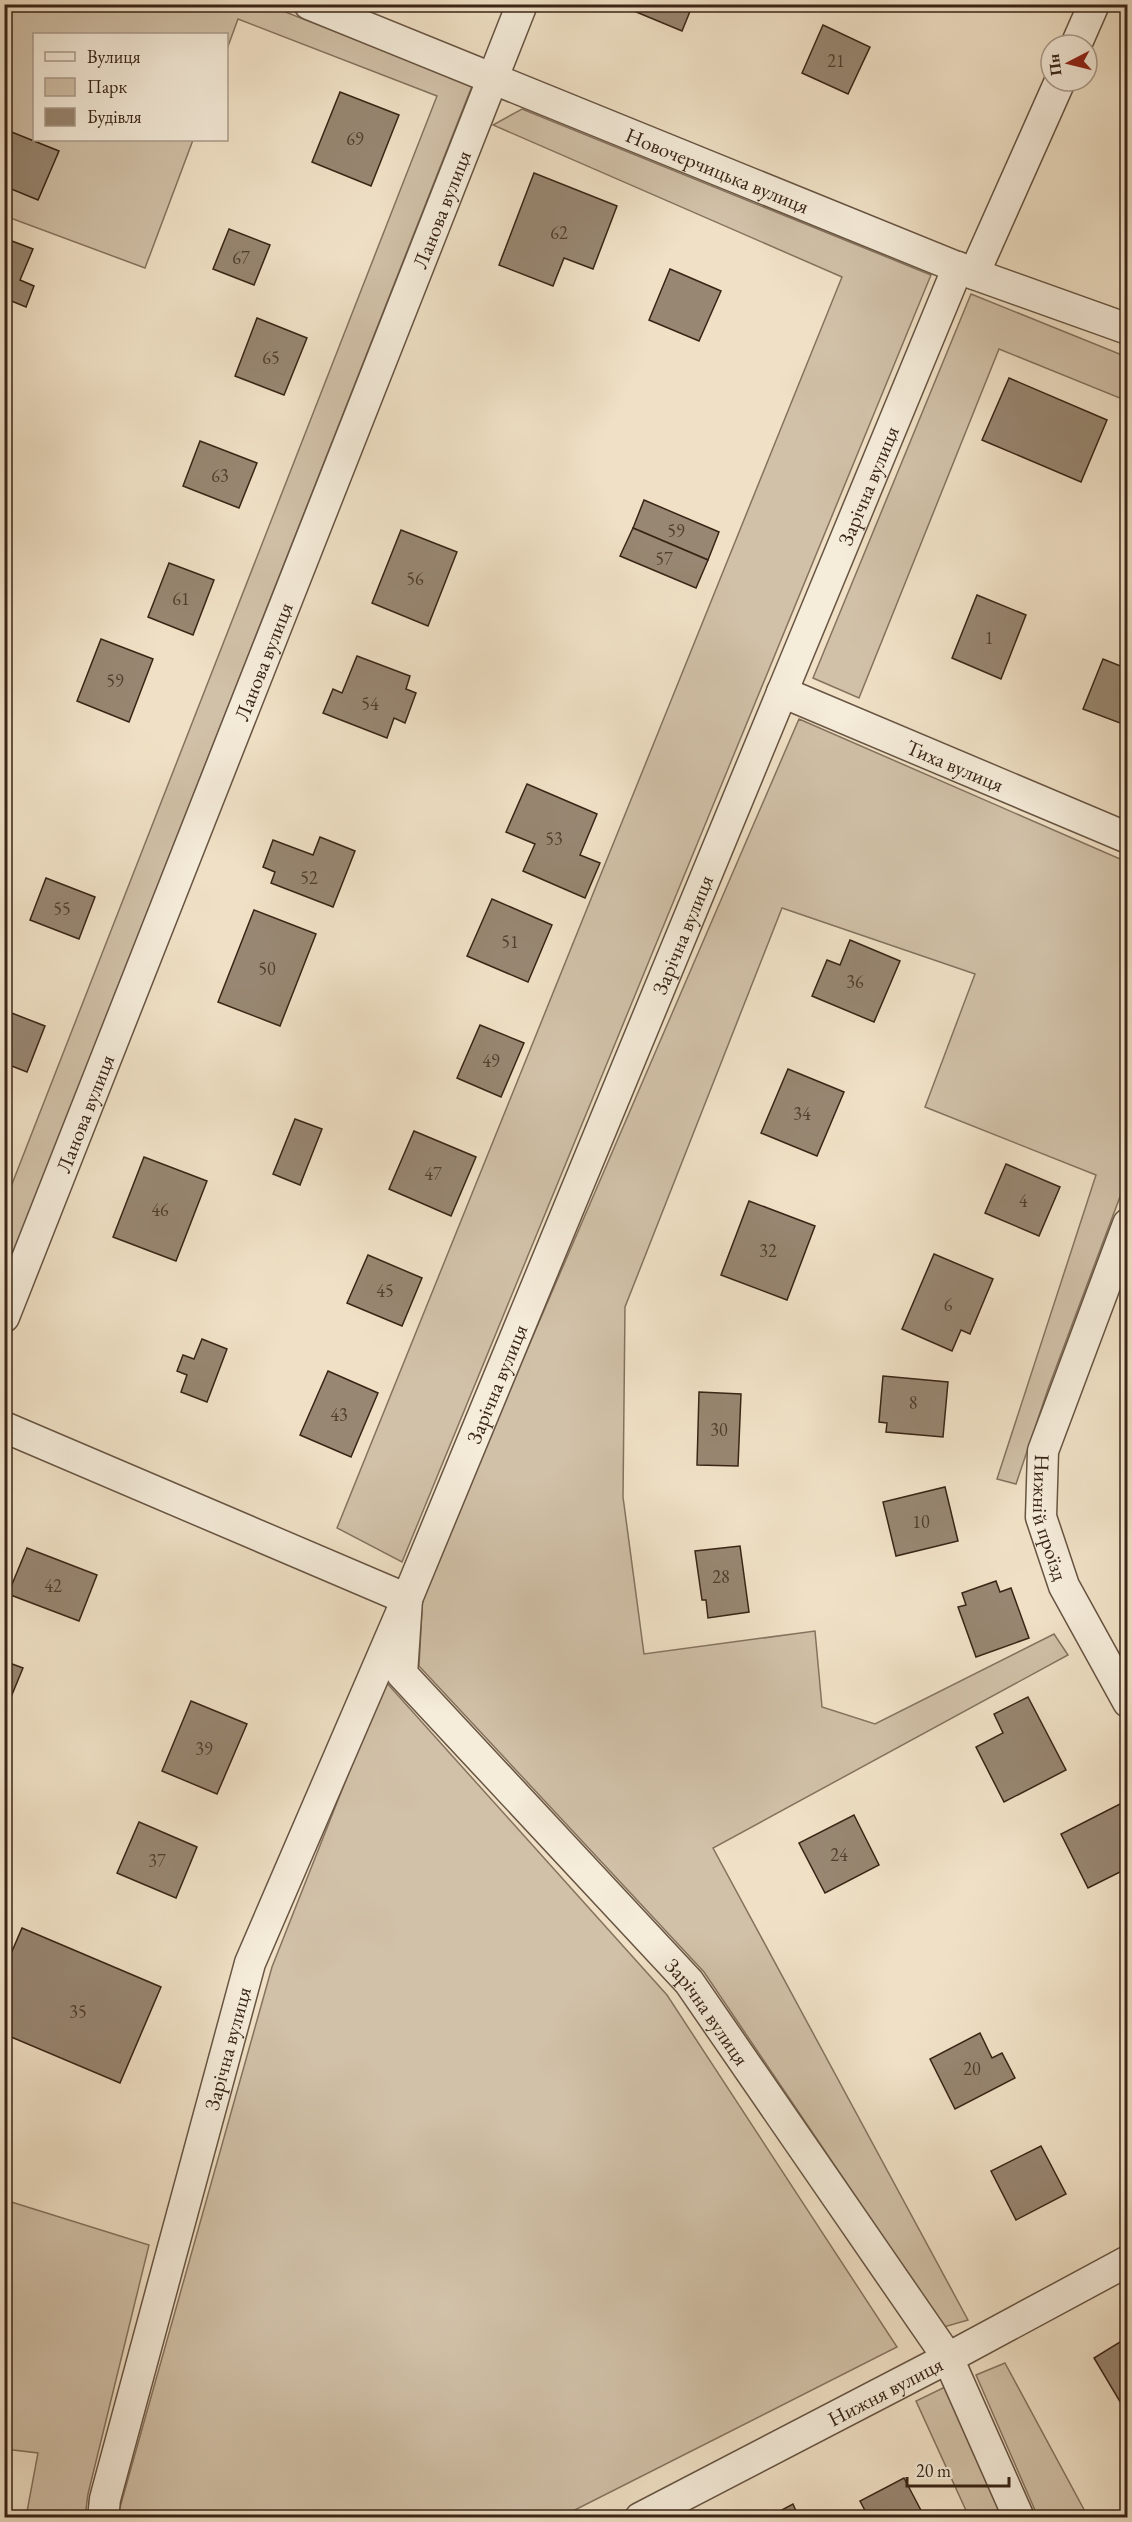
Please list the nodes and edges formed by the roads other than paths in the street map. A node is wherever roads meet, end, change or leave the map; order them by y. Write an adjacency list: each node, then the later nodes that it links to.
1 (309, 4): 5 (street, Новочерчицька вулиця)
2 (522, 4): 5 (street, Ланова вулиця)
3 (1094, 4): 4 (street)
4 (1081, 33)
5 (492, 77): 7 (street, Новочерчицька вулиця); 12 (street, Ланова вулиця)
6 (1054, 93): 7 (street, Зарічна вулиця)
7 (966, 271): 8 (street, Новочерчицька вулиця); 9 (street, Зарічна вулиця)
8 (1128, 329)
9 (782, 692): 10 (street, Тиха вулиця); 14 (street, Зарічна вулиця)
10 (1128, 838)
11 (1128, 1224): 15 (street, Нижній проїзд)
12 (4, 1317)
13 (4, 1427): 14 (street)
14 (407, 1599): 17 (street, Зарічна вулиця); 18 (street, Зарічна вулиця)
15 (1128, 1702)
16 (1128, 2261): 17 (street, Нижня вулиця)
17 (948, 2358): 19 (street, Нижня вулиця); 20 (street, Зарічна вулиця)
18 (103, 2517)
19 (640, 2517)
20 (1019, 2517)

